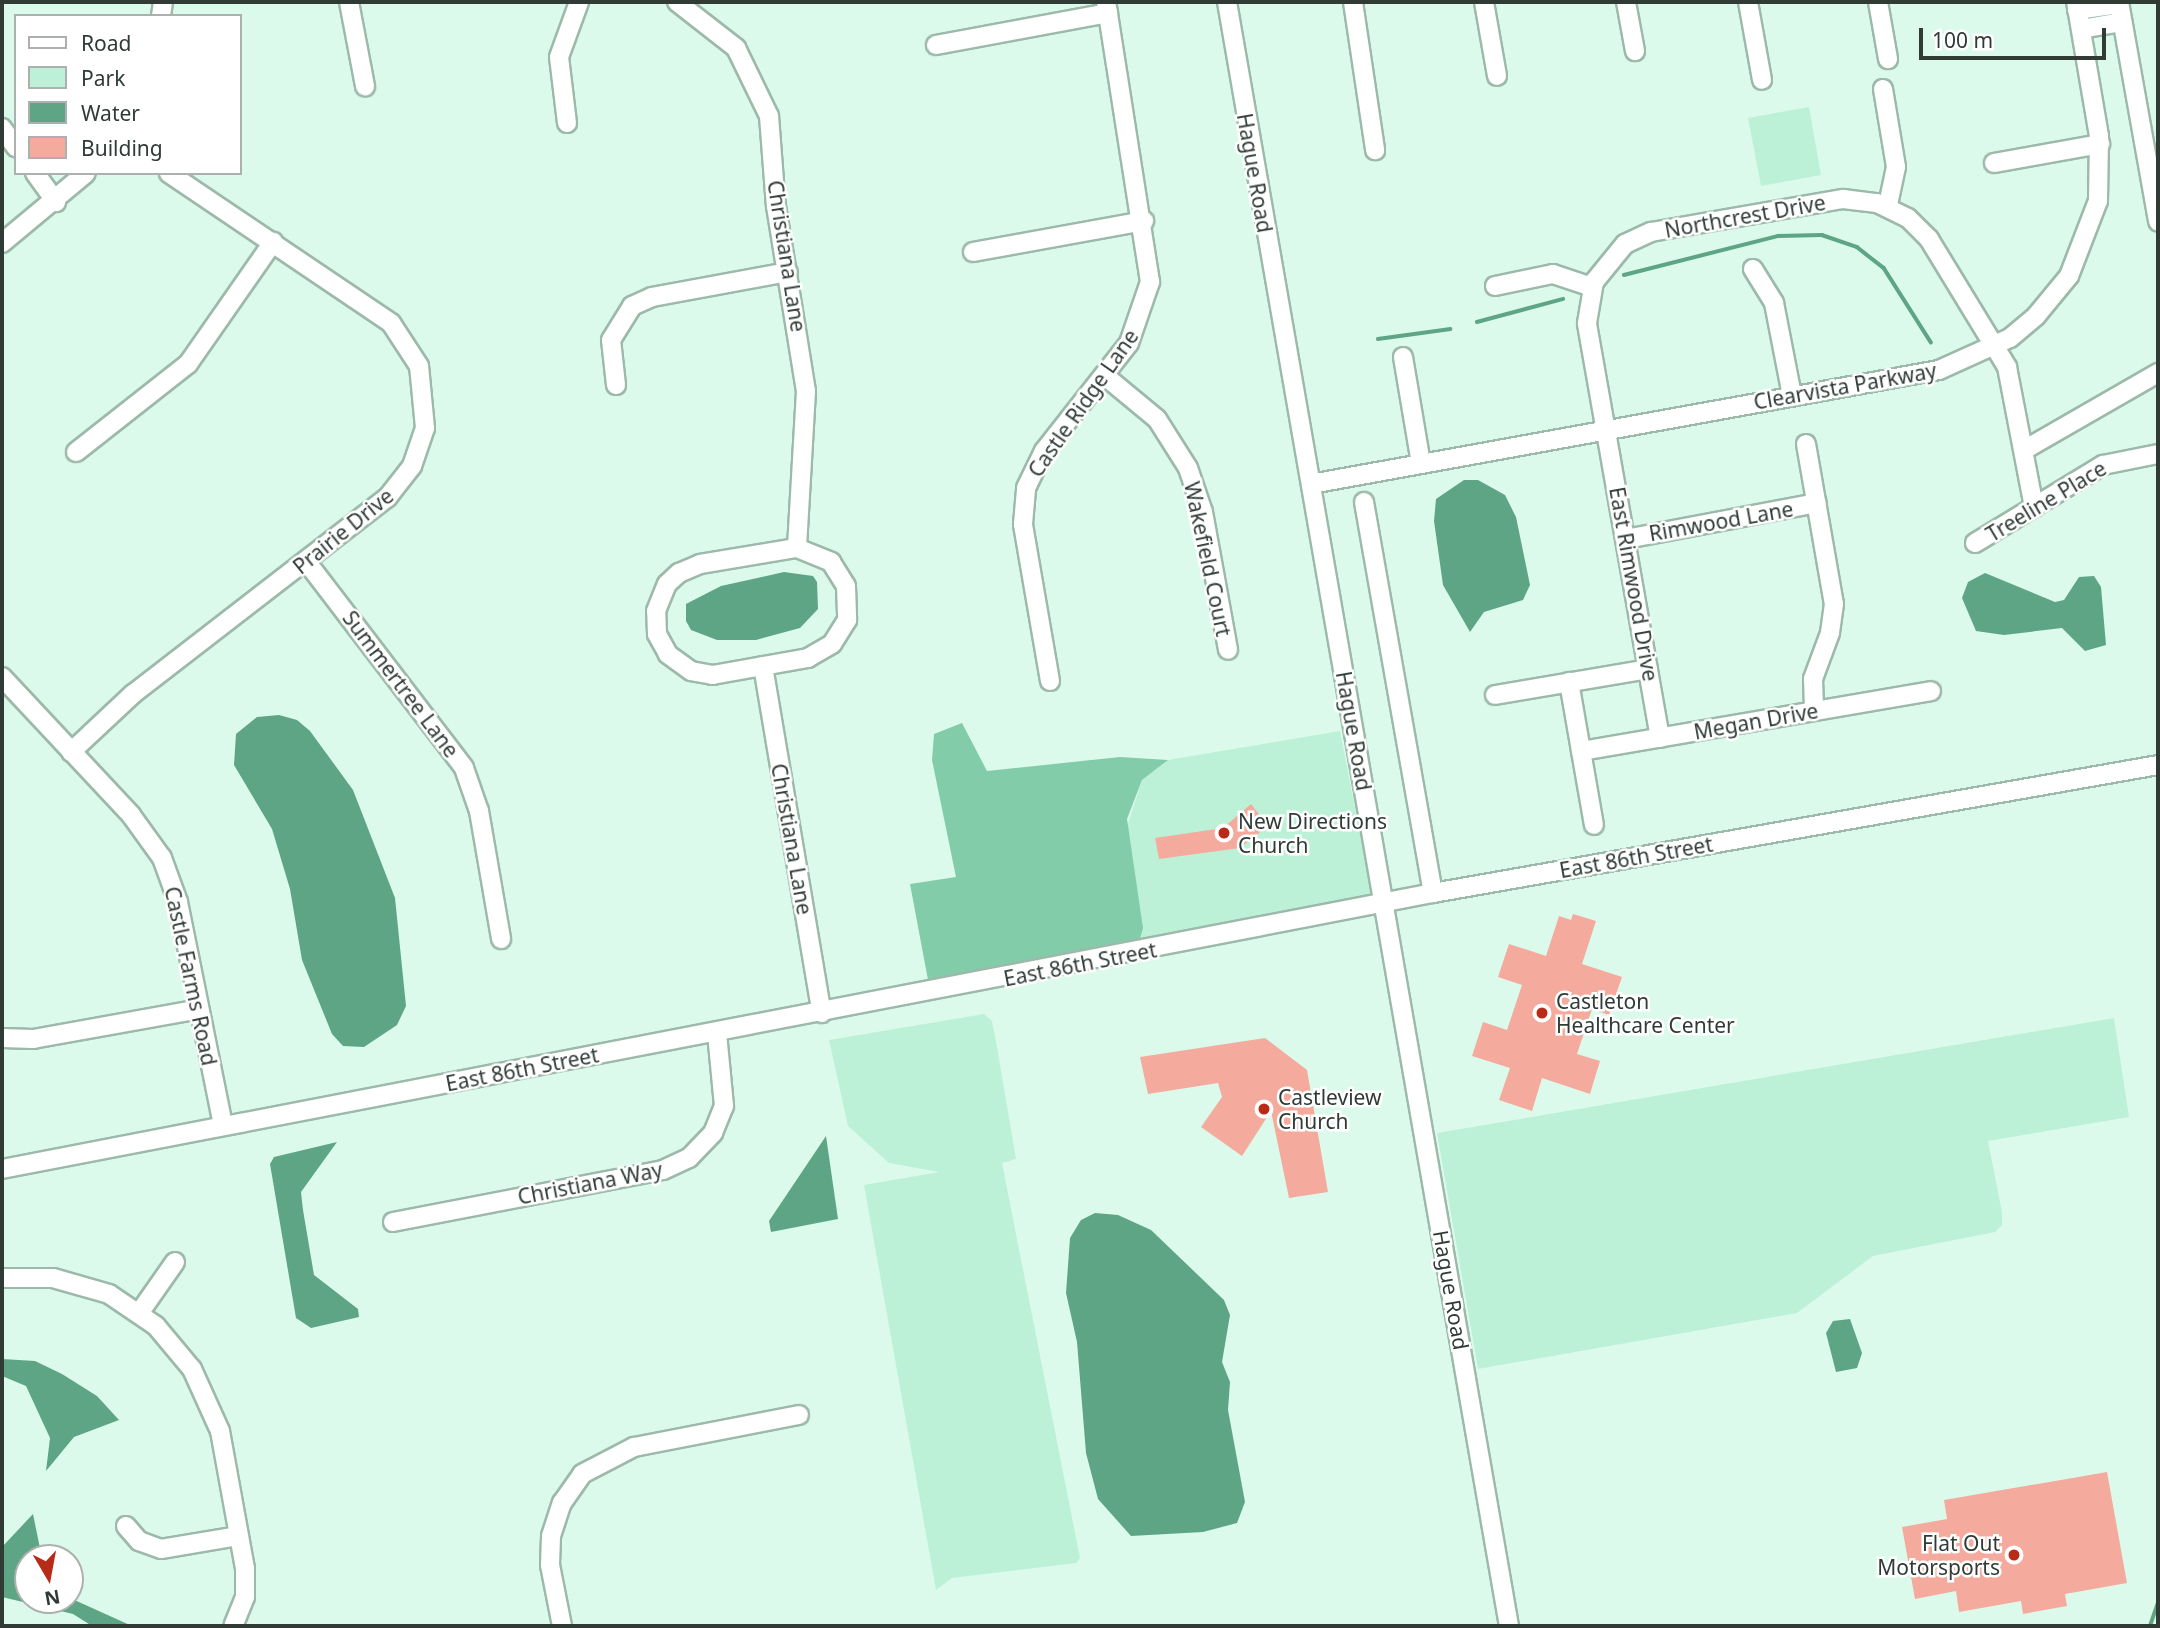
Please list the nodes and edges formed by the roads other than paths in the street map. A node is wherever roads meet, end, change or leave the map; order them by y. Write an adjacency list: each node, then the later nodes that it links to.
1 (349, 2): 20 (street)
2 (579, 2): 22 (street)
3 (677, 2): 39 (street, Christiana Lane)
4 (1227, 2): 54 (street, Hague Road)
5 (1353, 2): 26 (street)
6 (1484, 2): 18 (street)
7 (1626, 2): 16 (street)
8 (1748, 2): 19 (street)
9 (1878, 2): 17 (street)
10 (2119, 3): 11 (street); 13 (street)
11 (2077, 6): 14 (street, Clearvista Parkway)
12 (1107, 7): 15 (street); 33 (street, Castle Ridge Lane)
13 (2122, 22): 14 (street); 34 (street)
14 (2081, 29): 25 (street, Clearvista Parkway)
15 (936, 45)
16 (1635, 51)
17 (1888, 59)
18 (1497, 76)
19 (1762, 80)
20 (365, 86)
21 (1883, 89): 32 (street)
22 (567, 124)
23 (2, 128): 24 (street)
24 (14, 144)
25 (2100, 144): 27 (street); 42 (street, Clearvista Parkway)
26 (1375, 150)
27 (1994, 163)
28 (36, 175): 31 (street)
29 (84, 175): 31 (street)
30 (172, 175): 35 (street, Prairie Drive)
31 (56, 202): 36 (street)
32 (1888, 206): 41 (street, Northcrest Drive); 42 (street, Northcrest Drive)
33 (1144, 221): 37 (street); 45 (street, Castle Ridge Lane)
34 (2158, 222)
35 (273, 242): 51 (street); 61 (street, Prairie Drive)
36 (2, 243)
37 (973, 251)
38 (1753, 269): 47 (street)
39 (788, 272): 46 (street); 60 (street, Christiana Lane)
40 (1495, 286): 41 (street)
41 (1592, 287): 48 (street, Northcrest Drive)
42 (1995, 347): 47 (street, Clearvista Parkway); 50 (street, Northcrest Drive)
43 (1403, 357): 53 (street)
44 (2158, 373): 50 (street)
45 (1105, 376): 62 (street, Wakefield Court); 66 (street, Castle Ridge Lane)
46 (616, 385)
47 (1792, 396): 48 (street, Clearvista Parkway)
48 (1608, 430): 53 (street, Clearvista Parkway); 58 (street, East Rimwood Drive)
49 (1806, 443): 56 (street)
50 (2024, 450): 57 (street, Northcrest Drive)
51 (76, 452)
52 (2158, 454): 57 (street, Treeline Place)
53 (1421, 463): 54 (street, Clearvista Parkway)
54 (1311, 484): 77 (street, Hague Road)
55 (1364, 502): 76 (street)
56 (1817, 503): 58 (street, Rimwood Lane); 70 (street)
57 (2034, 507): 59 (street, Treeline Place)
58 (1626, 538): 64 (street, East Rimwood Drive)
59 (1975, 543)
60 (797, 548): 63 (street); 63 (street)
61 (306, 561): 73 (street, Prairie Drive); 78 (street, Summertree Lane)
62 (1228, 650)
63 (763, 666): 80 (street, Christiana Lane)
64 (1648, 669): 67 (street); 71 (street, East Rimwood Drive)
65 (2, 677): 73 (street, Castle Farms Road)
66 (1051, 681)
67 (1569, 682): 69 (street); 72 (street)
68 (1931, 691): 70 (street, Megan Drive)
69 (1495, 695)
70 (1814, 711): 71 (street, Megan Drive)
71 (1660, 738): 72 (street, Megan Drive)
72 (1581, 751): 75 (street)
73 (71, 752): 79 (street, Castle Farms Road)
74 (2158, 765): 76 (street, East 86th Street)
75 (1594, 825)
76 (1433, 893): 77 (street, East 86th Street)
77 (1385, 906): 80 (street, East 86th Street); 94 (street, Hague Road)
78 (501, 939)
79 (199, 1009): 82 (street); 83 (street, Castle Farms Road)
80 (822, 1013): 81 (street, East 86th Street)
81 (717, 1033): 83 (street, East 86th Street); 85 (street, Christiana Way)
82 (2, 1038)
83 (223, 1126): 84 (street, East 86th Street)
84 (2, 1169)
85 (393, 1222)
86 (175, 1262): 88 (street)
87 (2, 1278): 88 (street)
88 (140, 1312): 91 (street)
89 (799, 1415): 93 (street)
90 (126, 1526): 91 (street)
91 (239, 1536): 92 (street)
92 (236, 1620)
93 (562, 1626)
94 (1509, 1626)

